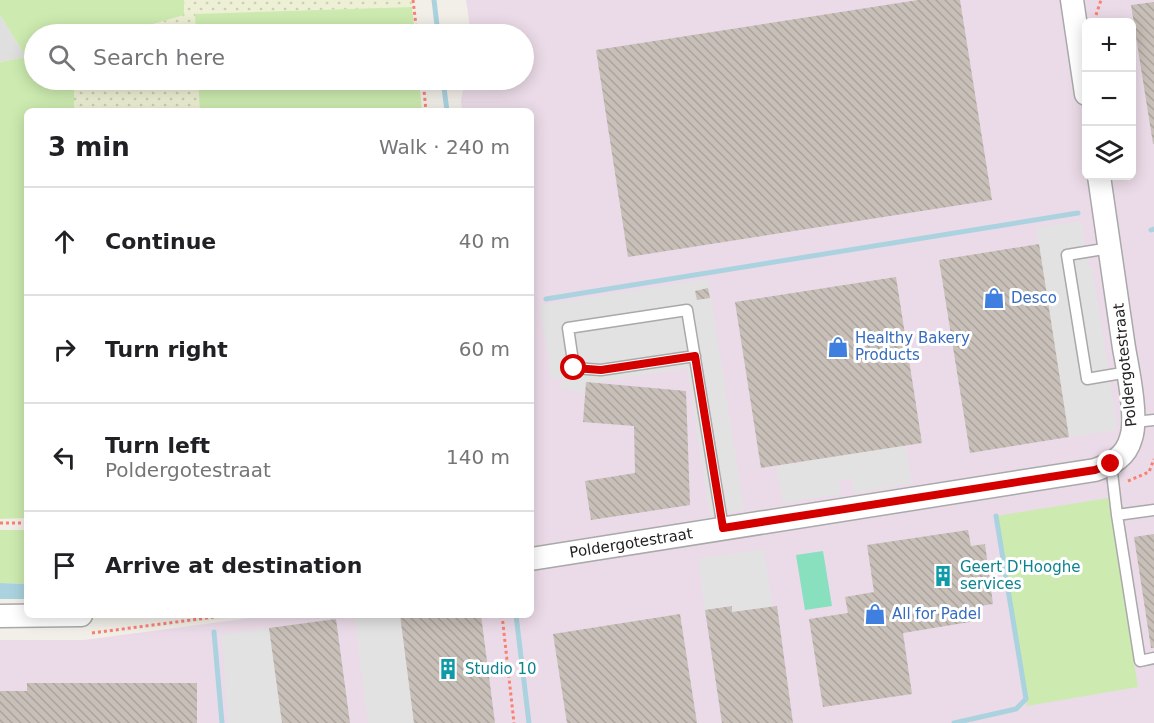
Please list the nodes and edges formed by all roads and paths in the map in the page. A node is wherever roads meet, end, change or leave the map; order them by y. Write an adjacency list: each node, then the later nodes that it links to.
1 (413, 0): 5 (path)
2 (1072, 0): 6 (street)
3 (1101, 0): 4 (path)
4 (1094, 18)
5 (416, 24)
6 (1083, 72)
7 (424, 90): 8 (path)
8 (426, 108)
9 (1100, 180): 10 (street, Poldergotestraat)
10 (1110, 248): 12 (street, Poldergotestraat); 12 (lane)
11 (695, 356): 11 (lane); 19 (lane)
12 (1128, 372): 13 (street, Poldergotestraat)
13 (1144, 421): 14 (street, Poldergotestraat)
14 (1111, 464): 16 (lane); 19 (street, Poldergotestraat)
15 (1154, 510): 16 (lane)
16 (1117, 515): 25 (lane)
17 (0, 523): 18 (path)
18 (24, 523)
19 (723, 528): 20 (street, Poldergotestraat)
20 (534, 559)
21 (0, 616): 24 (street)
22 (180, 618): 24 (path)
23 (502, 618): 26 (path)
24 (81, 624)
25 (1154, 658)
26 (514, 723)

